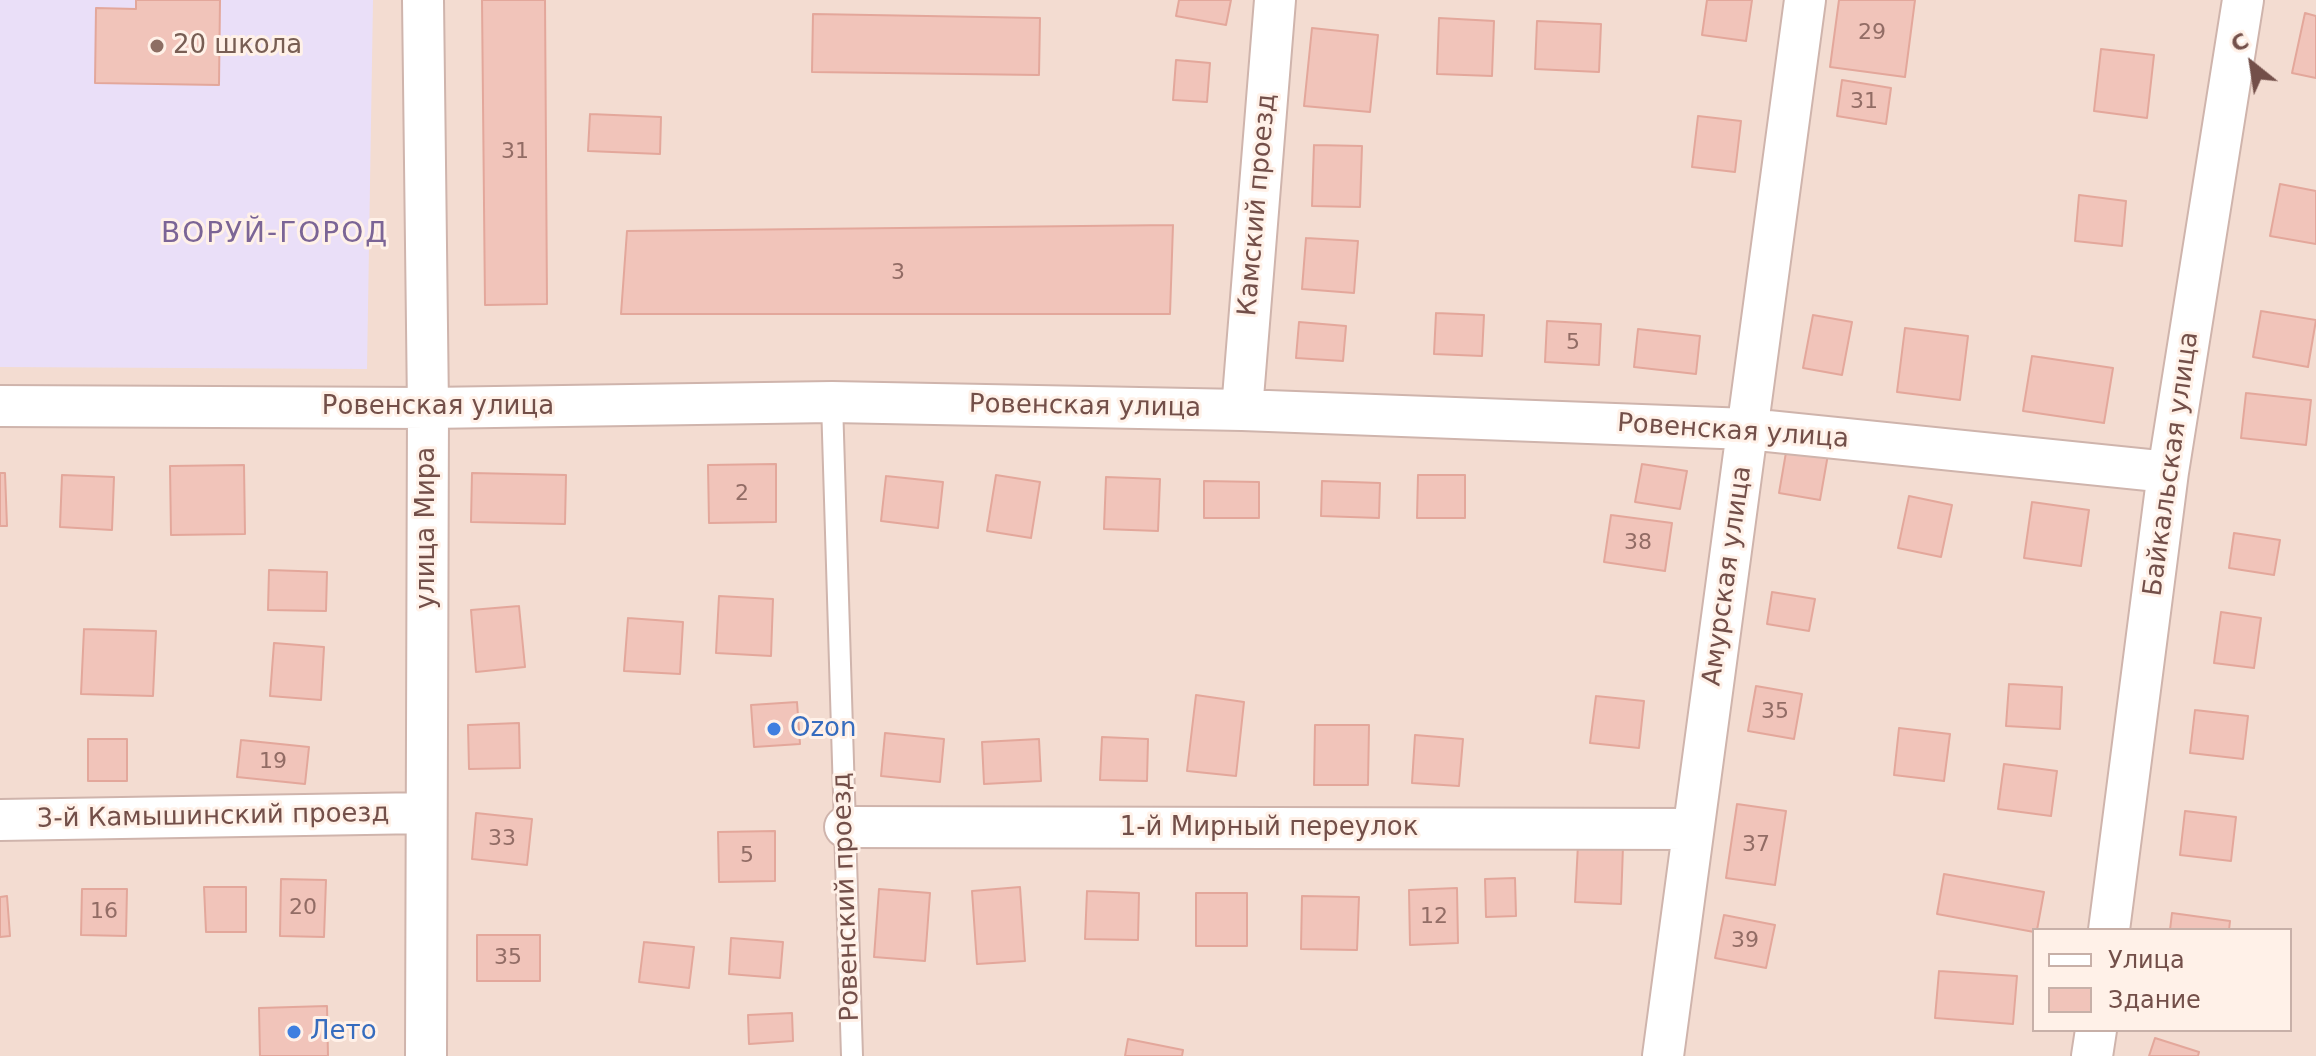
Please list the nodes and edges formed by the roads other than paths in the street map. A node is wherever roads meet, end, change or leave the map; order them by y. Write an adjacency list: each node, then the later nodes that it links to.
1 (423, 0): 7 (street, улица Мира)
2 (1275, 0): 8 (street, Камский проезд)
3 (1805, 0): 9 (street, Амурская улица)
4 (2243, 0): 10 (street, Байкальская улица)
5 (832, 402): 7 (street, Ровенская улица); 8 (street, Ровенская улица); 13 (lane, Ровенский проезд)
6 (0, 406): 7 (street, Ровенская улица)
7 (428, 408): 11 (street, улица Мира)
8 (1242, 410): 9 (street, Ровенская улица)
9 (1748, 429): 10 (street, Ровенская улица); 14 (street, Амурская улица)
10 (2168, 472): 15 (street, Байкальская улица)
11 (426, 813): 12 (street, 3-й Камышинский проезд); 17 (street, улица Мира)
12 (0, 820)
13 (845, 827): 14 (street, 1-й Мирный переулок); 18 (lane, Ровенский проезд)
14 (1693, 829): 19 (street, Амурская улица)
15 (2109, 928)
16 (2096, 1032): 20 (street)
17 (426, 1056)
18 (852, 1056)
19 (1663, 1056)
20 (2092, 1056)

